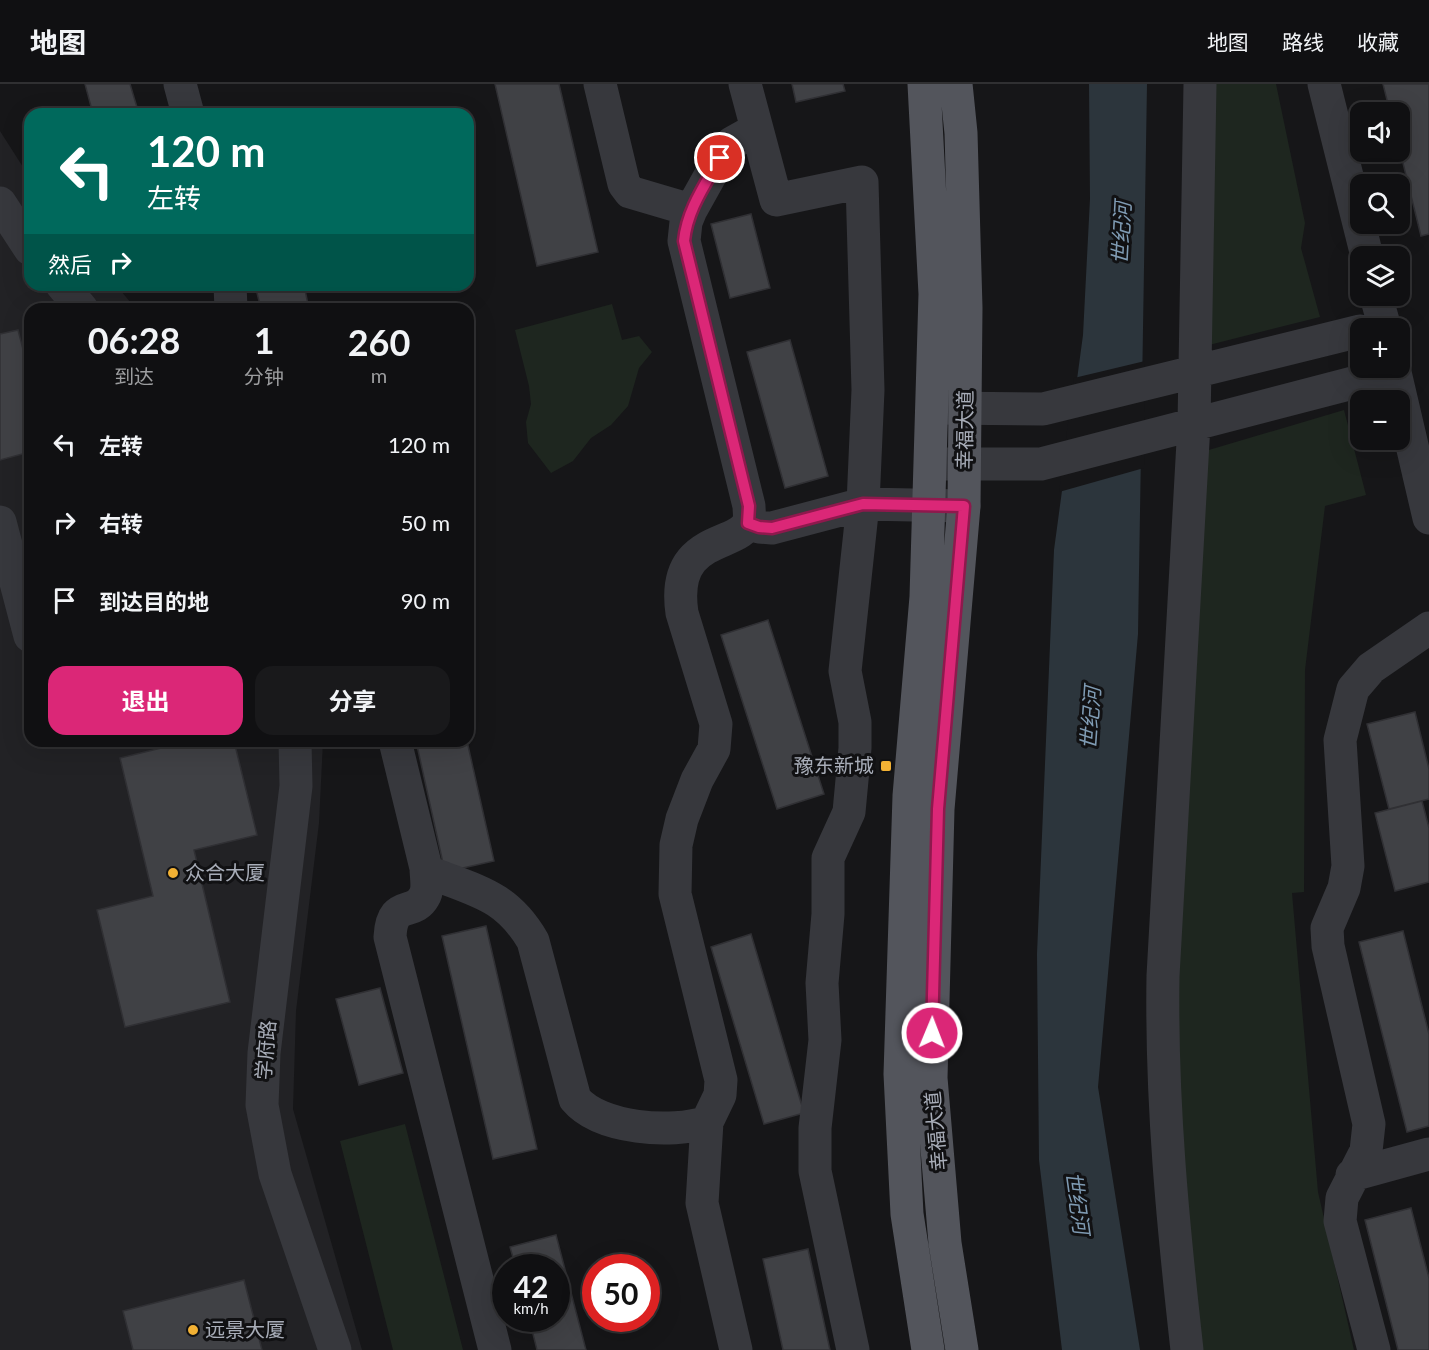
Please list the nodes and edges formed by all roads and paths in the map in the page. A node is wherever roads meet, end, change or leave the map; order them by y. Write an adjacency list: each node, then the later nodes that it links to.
1 (180, 84): 8 (street)
2 (600, 84): 11 (street)
3 (745, 84): 9 (street)
4 (924, 84): 20 (main road, 幸福大道)
5 (956, 84): 21 (main road, 幸福大道)
6 (1200, 84): 17 (street)
7 (1324, 84): 13 (street)
8 (186, 108)
9 (757, 129): 11 (street); 25 (street)
10 (0, 203): 12 (street)
11 (691, 210): 30 (street)
12 (24, 240)
13 (1364, 246)
14 (67, 291): 15 (street)
15 (77, 303)
16 (1350, 329): 17 (street)
17 (1194, 372): 21 (street); 22 (street)
18 (1365, 378): 22 (street)
19 (1397, 378): 28 (street)
20 (932, 408): 21 (street); 23 (main road, 幸福大道)
21 (965, 409): 24 (main road, 幸福大道)
22 (1194, 424): 24 (street); 45 (street)
23 (930, 464): 24 (street); 26 (main road, 幸福大道)
24 (964, 464): 27 (main road, 幸福大道)
25 (863, 504): 26 (street); 30 (street); 42 (street)
26 (929, 504): 27 (street); 43 (main road, 幸福大道)
27 (964, 506): 44 (main road, 幸福大道)
28 (1429, 518)
29 (0, 522): 31 (street)
30 (748, 523): 36 (street)
31 (24, 613)
32 (1429, 628): 38 (street)
33 (295, 747): 39 (street, 学府路)
34 (396, 747): 40 (street)
35 (436, 875): 36 (street)
36 (707, 1122): 41 (street)
37 (1429, 1154): 38 (street)
38 (1352, 1175): 46 (street)
39 (335, 1350)
40 (495, 1350)
41 (736, 1350)
42 (853, 1350)
43 (928, 1350)
44 (962, 1350)
45 (1187, 1350)
46 (1374, 1350)

